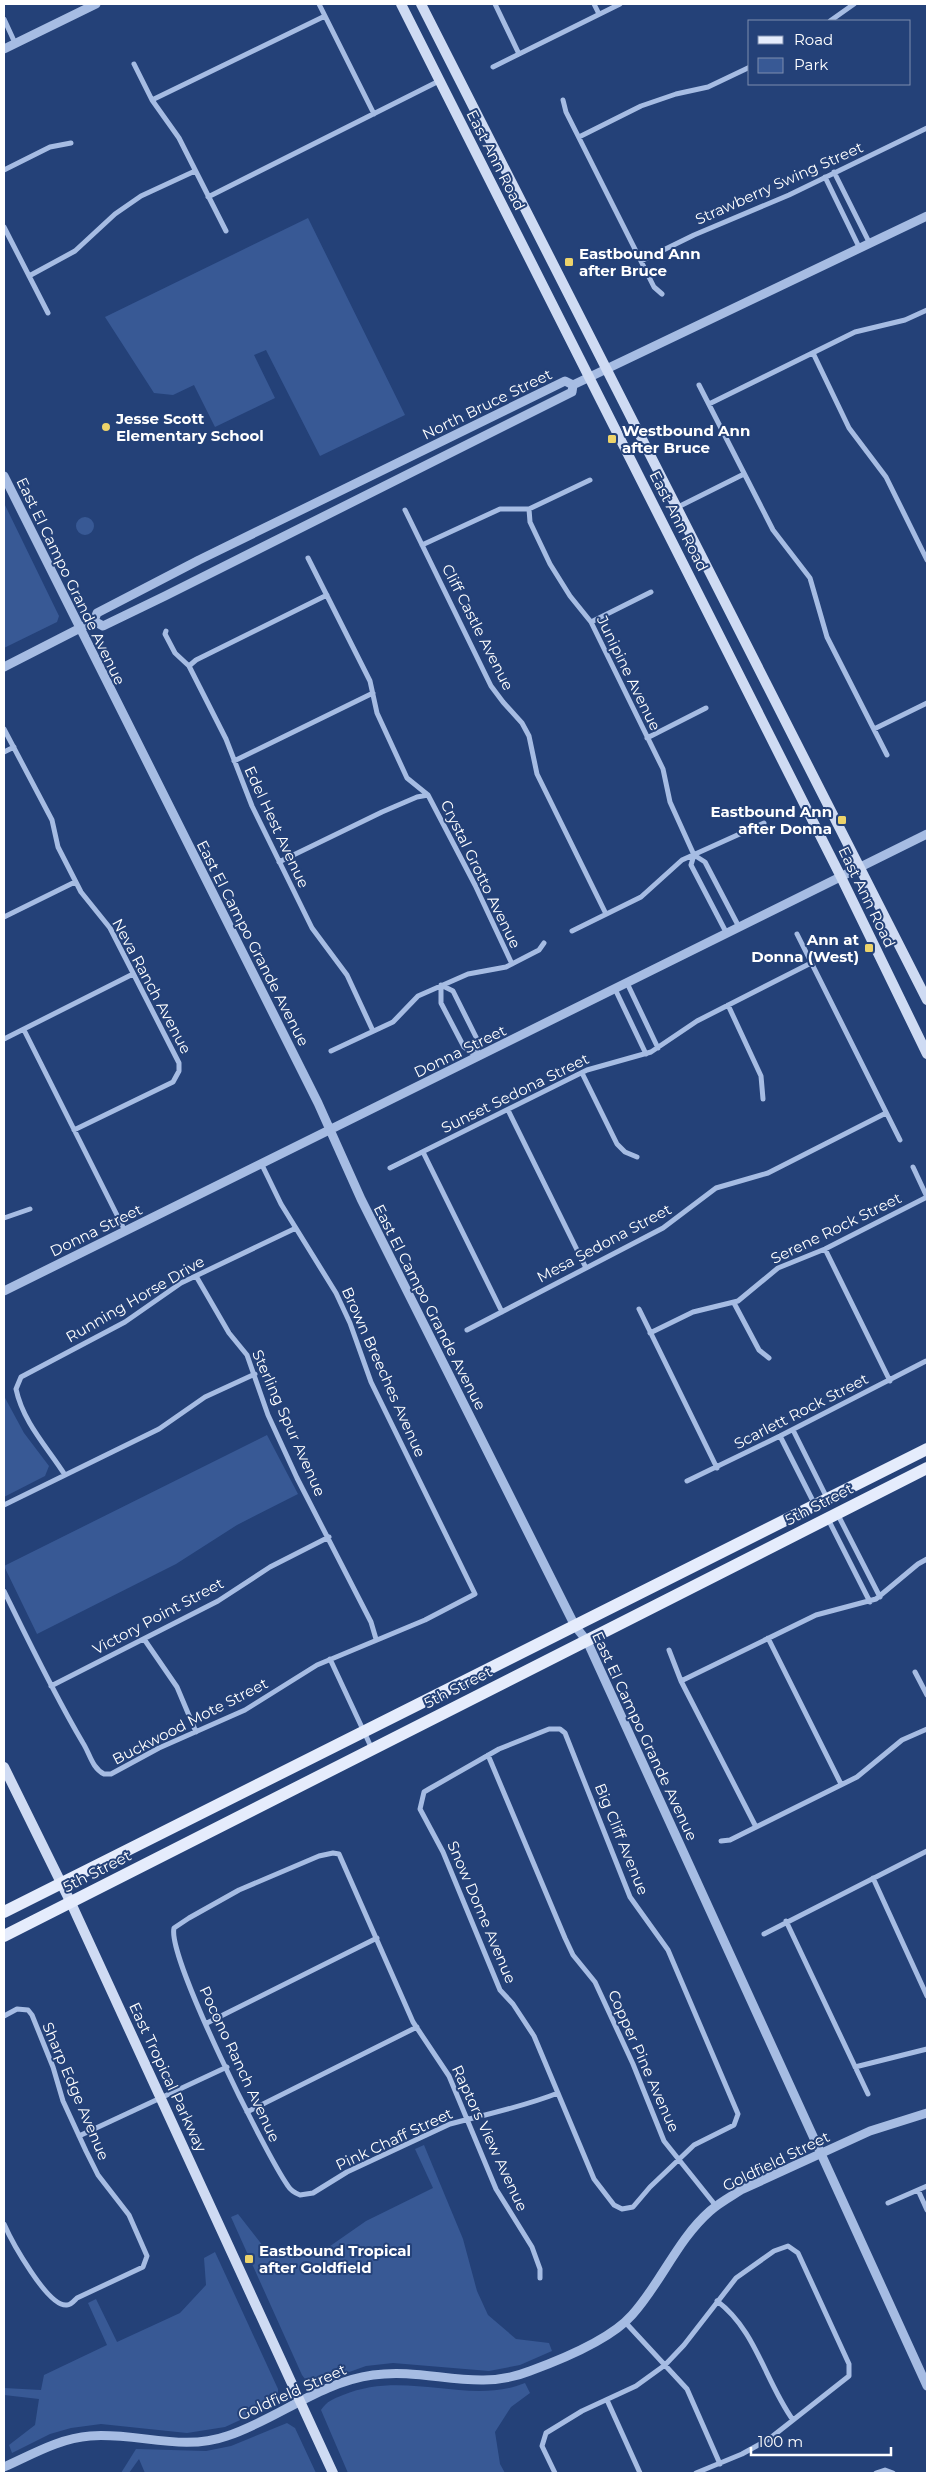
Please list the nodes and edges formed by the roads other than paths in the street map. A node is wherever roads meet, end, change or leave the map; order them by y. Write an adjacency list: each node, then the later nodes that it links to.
1 (96, 4): 13 (street)
2 (319, 4): 10 (street)
3 (400, 4): 19 (main road, East Ann Road)
4 (421, 4): 42 (main road, East Ann Road)
5 (495, 4): 15 (street)
6 (594, 4): 9 (street)
7 (620, 4): 9 (street)
8 (854, 4): 12 (street)
9 (599, 14): 15 (street)
10 (325, 16): 20 (street); 22 (street)
11 (4, 19): 13 (street)
12 (831, 20)
13 (16, 43): 14 (street)
14 (4, 49)
15 (519, 54): 17 (street)
16 (134, 64): 20 (street)
17 (493, 67)
18 (748, 68): 24 (street)
19 (439, 81): 22 (street); 43 (main road, East Ann Road)
20 (152, 100): 27 (street)
21 (564, 100): 24 (street)
22 (374, 114): 30 (street)
23 (927, 128): 28 (street, Strawberry Swing Street)
24 (578, 137): 36 (street)
25 (71, 143): 26 (street)
26 (4, 170)
27 (195, 171): 30 (street); 37 (street)
28 (834, 172): 29 (street, Strawberry Swing Street); 34 (street)
29 (825, 177): 35 (street); 36 (street, Strawberry Swing Street)
30 (208, 197): 33 (street)
31 (927, 216): 34 (street, North Bruce Street)
32 (4, 227): 37 (street)
33 (226, 231)
34 (870, 244): 35 (street, North Bruce Street)
35 (860, 249): 42 (street, North Bruce Street)
36 (641, 261): 38 (street)
37 (29, 276): 40 (street)
38 (662, 294)
39 (927, 310): 41 (street)
40 (48, 313)
41 (812, 353): 46 (street); 55 (street)
42 (608, 370): 43 (street, North Bruce Street); 50 (main road, East Ann Road)
43 (590, 377): 44 (street, North Bruce Street); 80 (main road, East Ann Road)
44 (576, 384)
45 (699, 385): 46 (street)
46 (710, 404): 47 (street)
47 (744, 474): 50 (street); 68 (street)
48 (4, 476): 60 (street, East El Campo Grande Avenue)
49 (590, 480): 51 (street)
50 (676, 508): 79 (main road, East Ann Road)
51 (529, 509): 53 (street); 59 (street, Junipine Avenue)
52 (405, 510): 53 (street, Cliff Castle Avenue)
53 (422, 545): 82 (street, Cliff Castle Avenue)
54 (308, 558): 57 (street, Crystal Grotto Avenue)
55 (927, 560)
56 (651, 592): 59 (street)
57 (327, 595): 62 (street); 64 (street, Crystal Grotto Avenue)
58 (94, 621): 58 (street, North Bruce Street); 60 (street, North Bruce Street)
59 (591, 622): 69 (street, Junipine Avenue)
60 (79, 628): 63 (street, North Bruce Street); 110 (street, East El Campo Grande Avenue)
61 (166, 631): 62 (street, Edel Hest Avenue)
62 (190, 666): 73 (street, Edel Hest Avenue)
63 (4, 667)
64 (372, 693): 73 (street); 74 (street, Crystal Grotto Avenue)
65 (927, 703): 68 (street)
66 (706, 708): 69 (street)
67 (4, 729): 70 (street, Neva Ranch Avenue)
68 (874, 729): 72 (street)
69 (647, 738): 77 (street, Junipine Avenue)
70 (14, 747): 71 (street); 81 (street, Neva Ranch Avenue)
71 (4, 752)
72 (887, 755)
73 (234, 761): 78 (street, Edel Hest Avenue)
74 (428, 795): 78 (street); 90 (street, Crystal Grotto Avenue)
75 (764, 823): 77 (street)
76 (927, 834): 79 (street, Donna Street)
77 (694, 855): 82 (street); 84 (street, Junipine Avenue); 86 (street, Junipine Avenue)
78 (279, 862): 98 (street, Edel Hest Avenue)
79 (861, 867): 80 (street, Donna Street); 95 (main road, East Ann Road)
80 (841, 877): 84 (street, Donna Street); 103 (main road, East Ann Road)
81 (75, 882): 83 (street); 91 (street, Neva Ranch Avenue)
82 (606, 914): 85 (street)
83 (4, 917)
84 (739, 928): 86 (street, Donna Street)
85 (572, 931)
86 (727, 934): 92 (street, Donna Street)
87 (797, 934): 89 (street)
88 (544, 943): 90 (street)
89 (811, 963): 96 (street, Sunset Sedona Street); 108 (street)
90 (512, 964): 93 (street)
91 (133, 974): 97 (street); 109 (street, Neva Ranch Avenue)
92 (627, 983): 94 (street, Donna Street); 100 (street)
93 (442, 985): 98 (street); 104 (street); 104 (street)
94 (615, 989): 102 (street); 104 (street, Donna Street)
95 (927, 1000)
96 (728, 1005): 100 (street, Sunset Sedona Street); 106 (street)
97 (24, 1030): 99 (street); 109 (street)
98 (373, 1031): 101 (street)
99 (4, 1039)
100 (658, 1048): 102 (street, Sunset Sedona Street)
101 (331, 1050)
102 (646, 1054): 105 (street, Sunset Sedona Street)
103 (927, 1054)
104 (478, 1058): 110 (street, Donna Street)
105 (582, 1073): 107 (street, Sunset Sedona Street); 113 (street)
106 (763, 1099)
107 (508, 1110): 112 (street, Sunset Sedona Street); 123 (street)
108 (886, 1113): 111 (street); 123 (street, Mesa Sedona Street)
109 (74, 1130): 121 (street)
110 (330, 1131): 114 (street, Donna Street); 156 (street, East El Campo Grande Avenue)
111 (900, 1140)
112 (422, 1152): 116 (street, Sunset Sedona Street); 128 (street)
113 (637, 1158)
114 (262, 1165): 120 (street, Brown Breeches Avenue); 121 (street, Donna Street)
115 (913, 1167): 117 (street)
116 (390, 1168)
117 (927, 1197): 122 (street, Serene Rock Street)
118 (30, 1209): 119 (street)
119 (4, 1218)
120 (296, 1228): 124 (street, Running Horse Drive); 151 (street, Brown Breeches Avenue)
121 (125, 1231): 125 (street, Donna Street)
122 (825, 1249): 126 (street, Serene Rock Street); 134 (street)
123 (586, 1268): 128 (street, Mesa Sedona Street)
124 (196, 1276): 133 (street, Sterling Spur Avenue); 141 (street, Running Horse Drive)
125 (4, 1291)
126 (734, 1303): 130 (street, Serene Rock Street); 131 (street)
127 (639, 1309): 130 (street)
128 (502, 1312): 129 (street, Mesa Sedona Street)
129 (466, 1330)
130 (650, 1333): 138 (street)
131 (769, 1358)
132 (926, 1361): 134 (street, Scarlett Rock Street)
133 (255, 1374): 141 (street); 147 (street, Sterling Spur Avenue)
134 (890, 1381): 135 (street, Scarlett Rock Street)
135 (793, 1430): 136 (street, Scarlett Rock Street); 143 (street)
136 (780, 1436): 138 (street, Scarlett Rock Street); 145 (street)
137 (927, 1450): 140 (main road, 5th Street)
138 (717, 1468): 142 (street, Scarlett Rock Street)
139 (927, 1468): 146 (main road, 5th Street)
140 (878, 1474): 143 (main road, 5th Street); 146 (main road)
141 (65, 1475): 144 (street)
142 (687, 1481)
143 (828, 1500): 145 (main road, 5th Street); 148 (main road)
144 (4, 1505)
145 (816, 1506): 156 (main road, 5th Street)
146 (833, 1516): 148 (main road, 5th Street); 152 (street); 153 (street)
147 (329, 1537): 158 (street, Victory Point Street); 159 (street, Sterling Spur Avenue)
148 (782, 1542): 160 (main road, 5th Street)
149 (927, 1559): 152 (street)
150 (4, 1591): 154 (street)
151 (474, 1594): 159 (street, Buckwood Mote Street)
152 (880, 1597): 153 (street)
153 (870, 1602): 157 (street)
154 (10, 1604): 155 (street); 165 (street)
155 (4, 1606)
156 (575, 1626): 160 (street, East El Campo Grande Avenue); 169 (main road, 5th Street)
157 (768, 1638): 164 (street); 173 (street)
158 (144, 1639): 165 (street, Victory Point Street); 168 (street)
159 (376, 1639): 162 (street, Buckwood Mote Street)
160 (587, 1641): 170 (main road, 5th Street); 200 (street, East El Campo Grande Avenue)
161 (669, 1650): 164 (street)
162 (330, 1659): 168 (street, Buckwood Mote Street); 169 (street)
163 (915, 1672): 166 (street)
164 (681, 1681): 174 (street)
165 (50, 1686): 168 (street, Buckwood Mote Street)
166 (927, 1695)
167 (927, 1728): 173 (street)
168 (196, 1732)
169 (365, 1733): 170 (street); 178 (main road, 5th Street)
170 (372, 1749): 179 (main road, 5th Street)
171 (488, 1755): 193 (street, Snow Dome Avenue); 201 (street, Copper Pine Avenue); 201 (street, Big Cliff Avenue)
172 (4, 1767): 178 (main road, East Tropical Parkway)
173 (841, 1784): 174 (street)
174 (756, 1827): 175 (street)
175 (721, 1841)
176 (927, 1851): 177 (street)
177 (873, 1878): 181 (street); 186 (street)
178 (61, 1883): 179 (main road, East Tropical Parkway); 180 (main road, 5th Street)
179 (71, 1902): 184 (main road, 5th Street); 195 (main road, East Tropical Parkway)
180 (4, 1912)
181 (786, 1921): 183 (street); 192 (street)
182 (173, 1934): 185 (street, Raptors View Avenue); 188 (street, Pocono Ranch Avenue)
183 (764, 1934)
184 (4, 1936)
185 (377, 1938): 188 (street); 189 (street, Raptors View Avenue)
186 (927, 1996)
187 (4, 2016): 199 (street, Sharp Edge Avenue)
188 (207, 2023): 191 (street, Pocono Ranch Avenue)
189 (417, 2027): 196 (street); 198 (street, Raptors View Avenue)
190 (927, 2049): 192 (street)
191 (227, 2067): 195 (street); 196 (street, Pocono Ranch Avenue)
192 (855, 2067): 194 (street)
193 (558, 2093): 198 (street, Pink Chaff Street); 201 (street, Snow Dome Avenue)
194 (868, 2094)
195 (161, 2098): 199 (street); 215 (main road, East Tropical Parkway)
196 (247, 2112): 204 (street, Pocono Ranch Avenue)
197 (927, 2113): 200 (street, Goldfield Street)
198 (468, 2119): 204 (street, Pink Chaff Street); 209 (street, Raptors View Avenue)
199 (79, 2136): 208 (street, Sharp Edge Avenue)
200 (821, 2154): 206 (street, Goldfield Street); 213 (street, East El Campo Grande Avenue)
201 (678, 2160): 206 (street, Copper Pine Avenue)
202 (927, 2186): 203 (street)
203 (918, 2190): 205 (street); 207 (street)
204 (300, 2195)
205 (888, 2202)
206 (716, 2206): 211 (street, Goldfield Street)
207 (927, 2210)
208 (4, 2224)
209 (540, 2278)
210 (717, 2300): 212 (street); 216 (street); 216 (street)
211 (625, 2322): 212 (street); 215 (street, Goldfield Street)
212 (665, 2365): 214 (street); 217 (street)
213 (927, 2386)
214 (607, 2400): 221 (street); 222 (street)
215 (300, 2402): 218 (street, Goldfield Street); 220 (main road, East Tropical Parkway)
216 (793, 2420): 217 (street)
217 (720, 2464): 223 (street)
218 (4, 2467)
219 (892, 2472): 224 (street)
220 (333, 2473)
221 (555, 2473)
222 (640, 2473)
223 (696, 2473)
224 (876, 2473)

